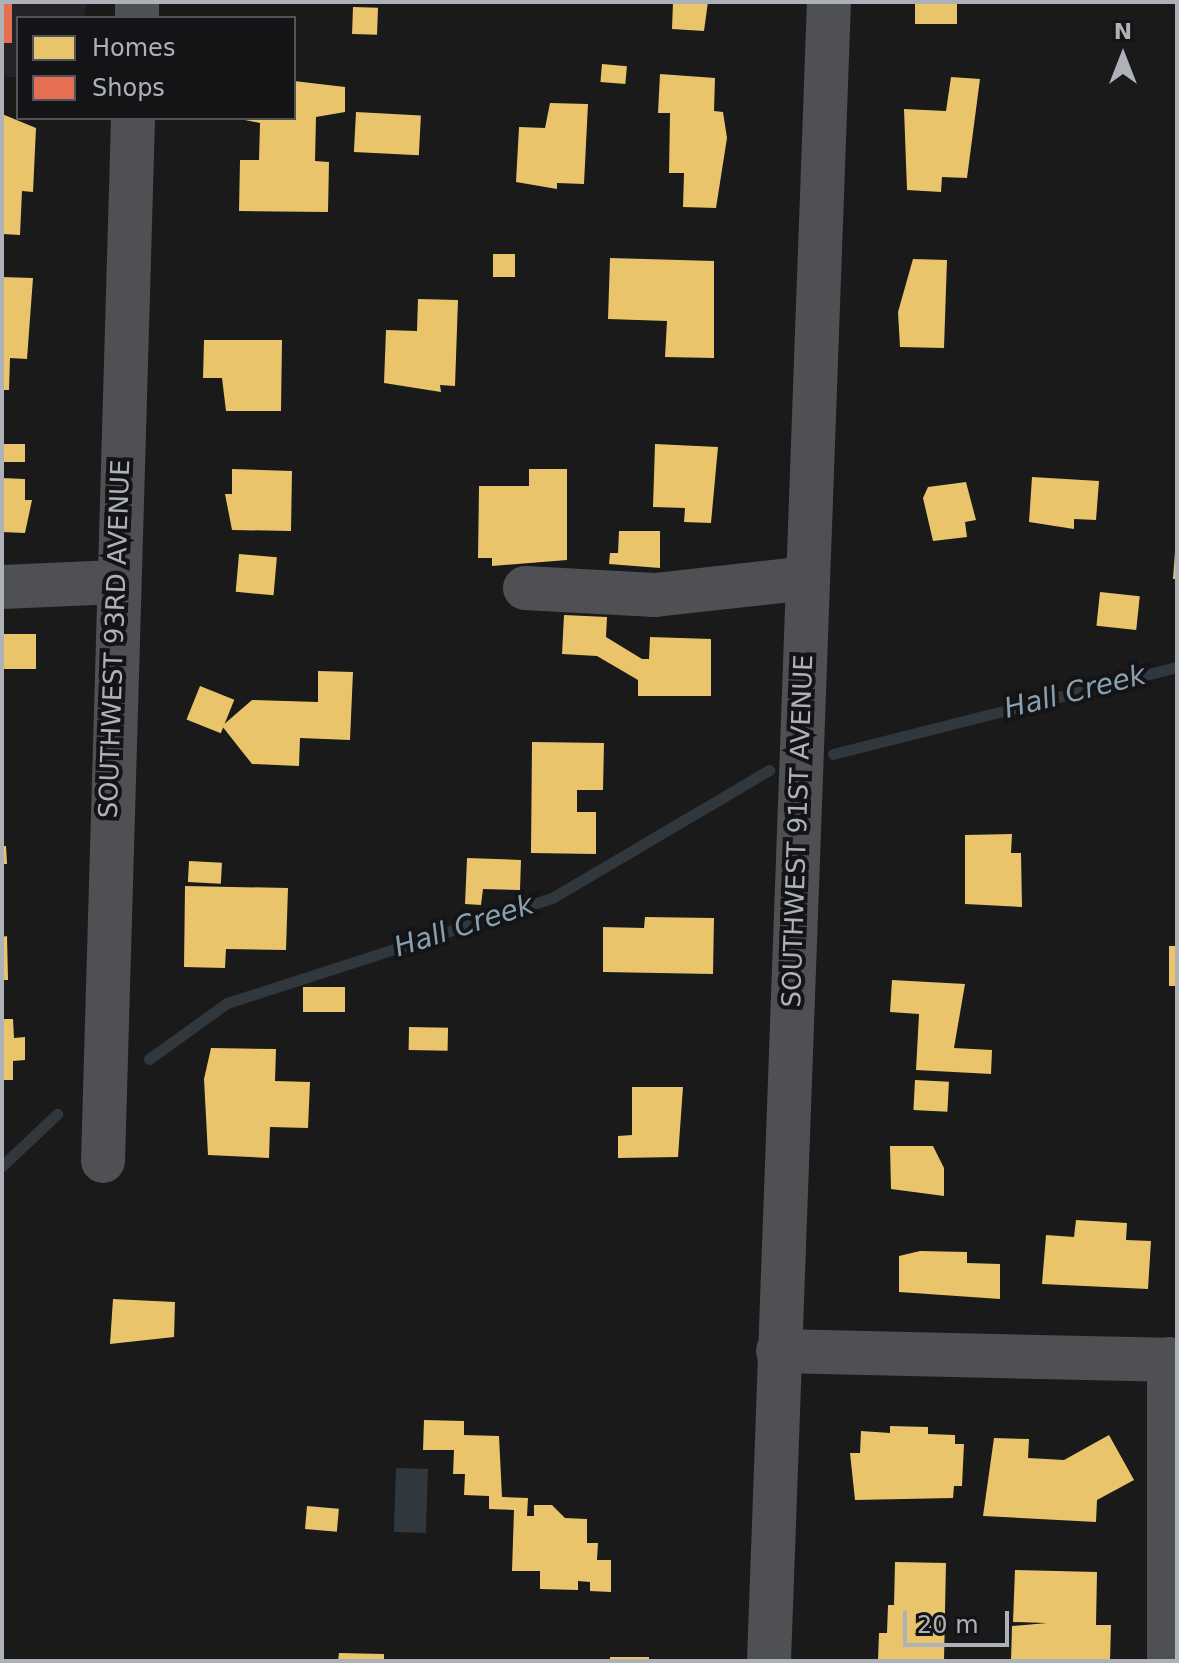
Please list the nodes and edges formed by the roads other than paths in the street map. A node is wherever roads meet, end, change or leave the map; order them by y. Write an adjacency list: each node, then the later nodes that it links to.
1 (829, 2): 3 (street, SOUTHWEST 91ST AVENUE)
2 (133, 120): 4 (street, SOUTHWEST 93RD AVENUE)
3 (808, 578): 6 (street); 8 (street, SOUTHWEST 91ST AVENUE)
4 (117, 582): 5 (street); 7 (street, SOUTHWEST 93RD AVENUE)
5 (2, 587)
6 (525, 588)
7 (103, 1161)
8 (778, 1351): 9 (street); 10 (street, SOUTHWEST 91ST AVENUE)
9 (1173, 1360): 11 (street)
10 (769, 1661)
11 (1169, 1661)

